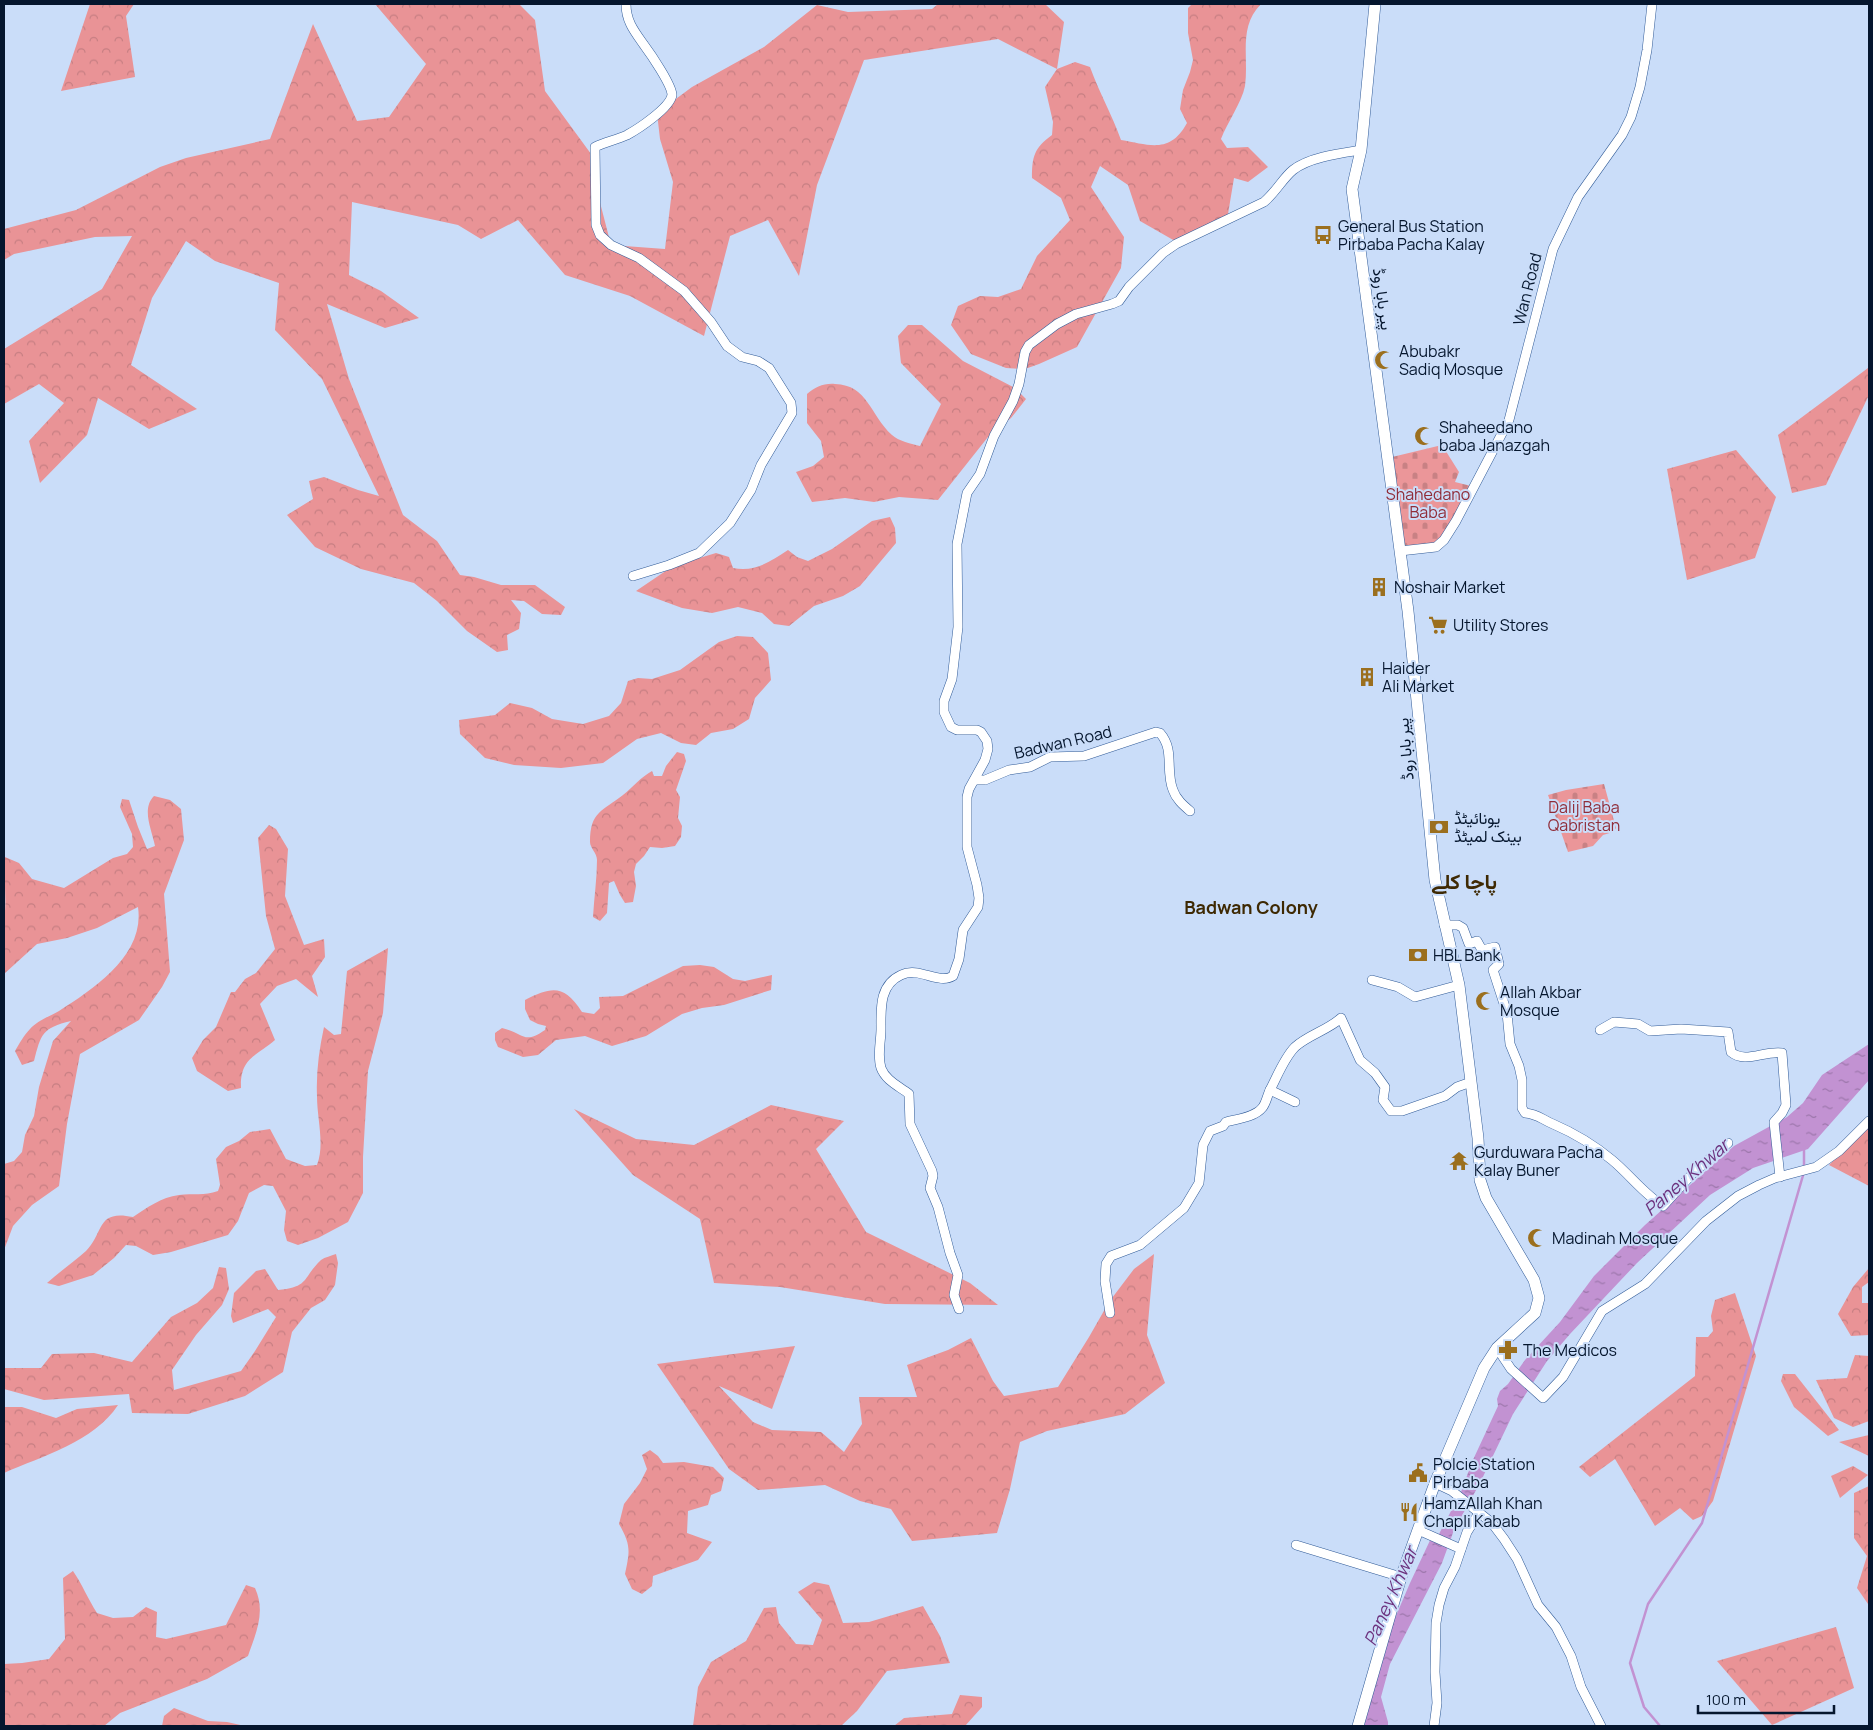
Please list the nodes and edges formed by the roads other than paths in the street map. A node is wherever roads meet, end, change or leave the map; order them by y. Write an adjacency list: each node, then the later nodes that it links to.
1 (626, 4): 6 (street)
2 (1375, 4): 4 (main road, پیر بابا روڈ)
3 (1652, 4): 5 (street, Wan Road)
4 (1362, 150): 5 (main road, پیر بابا روڈ); 7 (street)
5 (1400, 551): 9 (main road, پیر بابا روڈ)
6 (632, 576)
7 (975, 780): 8 (street, Badwan Road); 19 (street)
8 (1190, 811)
9 (1444, 925): 11 (main road, پیر بابا روڈ); 17 (street)
10 (1372, 980): 11 (street)
11 (1459, 985): 13 (main road, پیر بابا روڈ)
12 (1600, 1030): 18 (street)
13 (1471, 1082): 14 (street); 21 (main road, پیر بابا روڈ)
14 (1270, 1090): 15 (street); 20 (street)
15 (1295, 1102)
16 (1869, 1120): 18 (street)
17 (1728, 1143)
18 (1780, 1177): 21 (street)
19 (959, 1308)
20 (1110, 1313)
21 (1497, 1348): 22 (main road)
22 (1435, 1483): 23 (street); 24 (main road)
23 (1475, 1510): 26 (street); 30 (street)
24 (1418, 1530): 26 (street); 27 (main road)
25 (1296, 1545): 27 (street)
26 (1461, 1549): 29 (street)
27 (1401, 1577): 28 (main road)
28 (1358, 1726)
29 (1434, 1726)
30 (1601, 1726)

